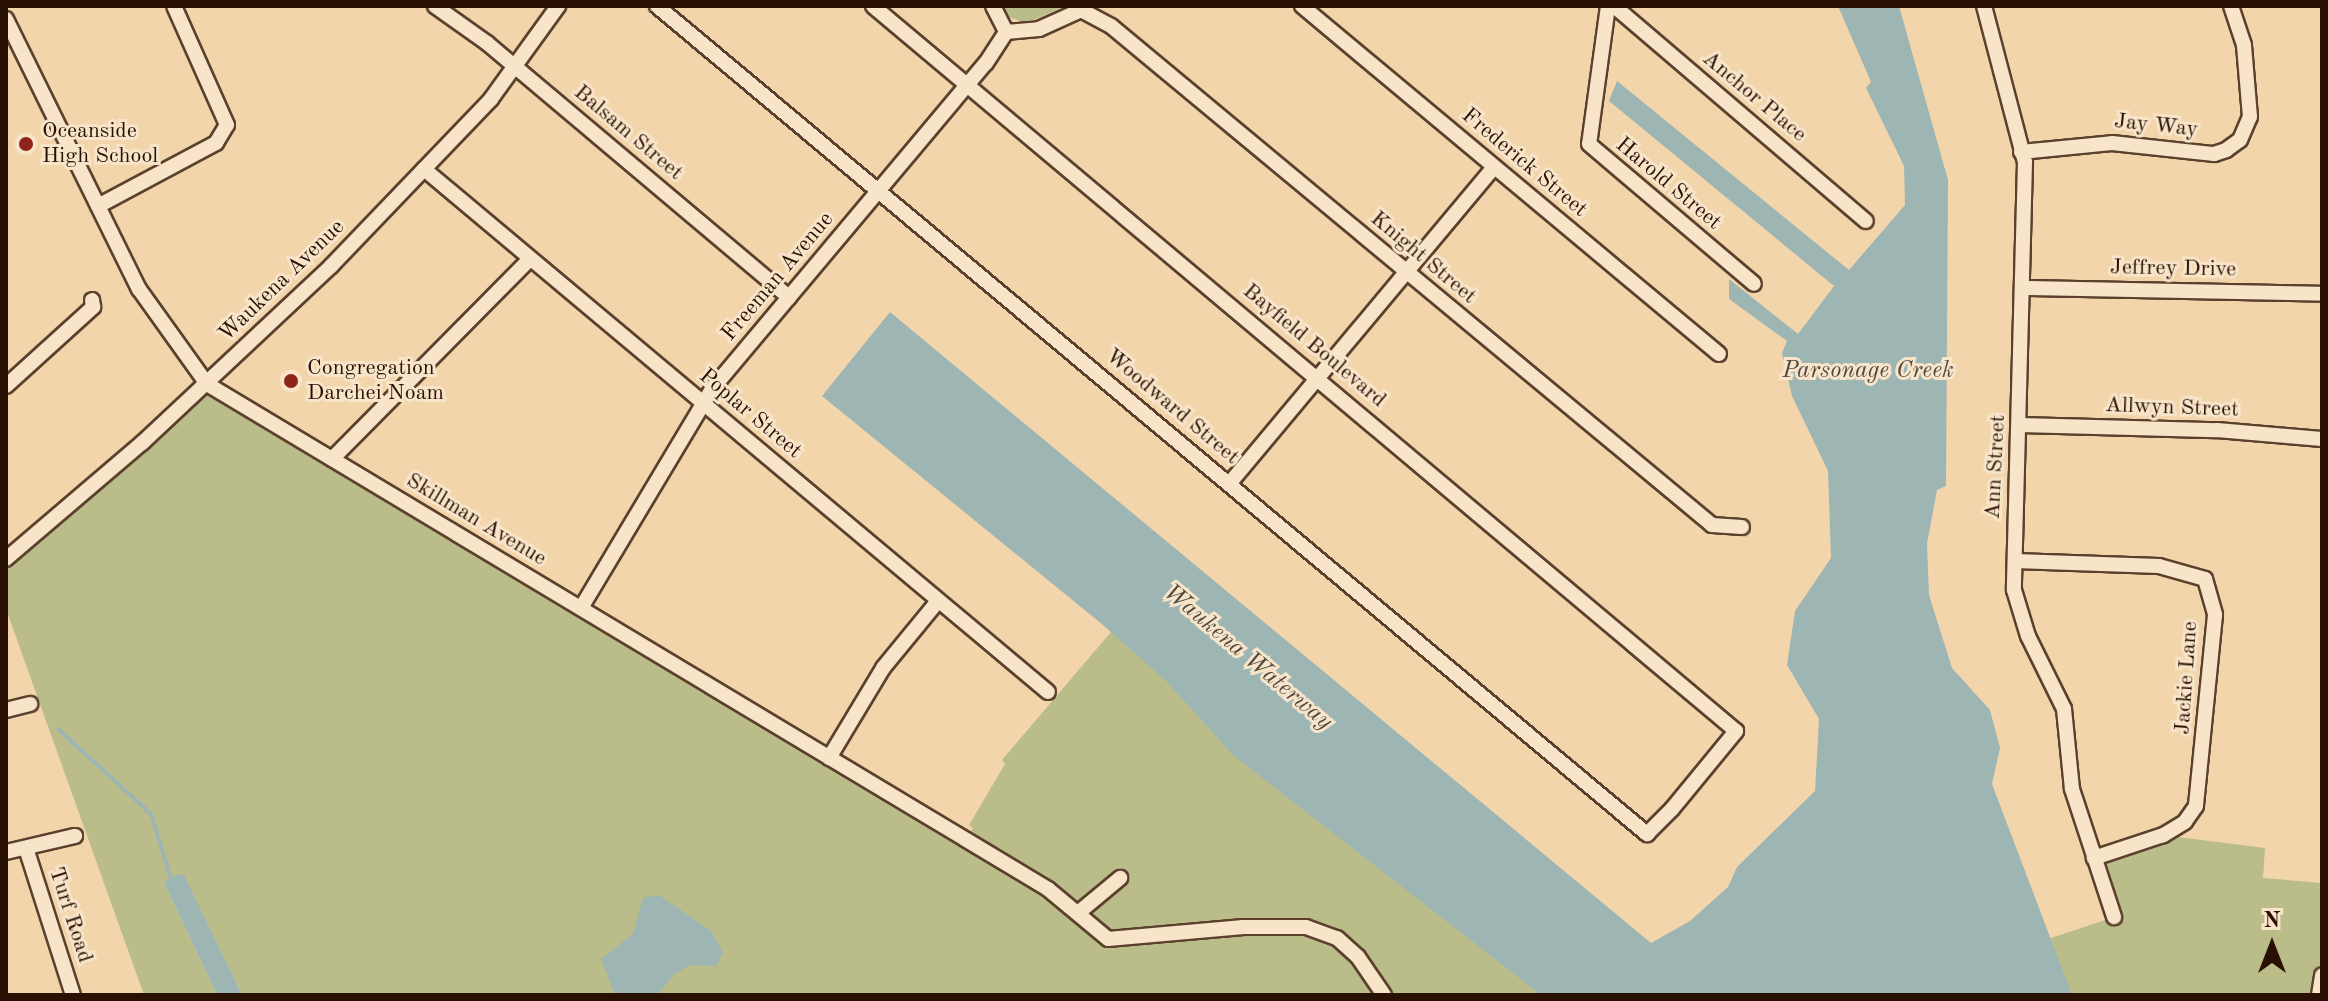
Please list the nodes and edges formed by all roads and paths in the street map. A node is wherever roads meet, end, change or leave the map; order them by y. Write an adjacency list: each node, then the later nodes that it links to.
1 (174, 6): 20 (street)
2 (435, 6): 14 (street, Balsam Street)
3 (558, 6): 14 (street, Waukena Avenue)
4 (657, 6): 19 (street, Woodward Street)
5 (873, 6): 15 (street, Bayfield Boulevard)
6 (993, 6): 13 (street)
7 (1302, 6): 17 (street, Frederick Street)
8 (1611, 6): 21 (street, Anchor Place); 24 (street, Harold Street)
9 (1984, 6): 16 (street, Ann Street)
10 (2231, 6): 16 (street, Jay Way)
11 (1081, 8): 13 (street); 23 (street, Knight Street)
12 (6, 19): 20 (street, Skillman Avenue)
13 (1006, 32): 15 (street, Freeman Avenue)
14 (515, 66): 18 (street, Waukena Avenue); 27 (street, Balsam Street)
15 (968, 84): 19 (street, Freeman Avenue); 30 (street, Bayfield Boulevard)
16 (2021, 152): 25 (street, Ann Street)
17 (1494, 167): 23 (street); 29 (street, Frederick Street)
18 (424, 169): 22 (street, Poplar Street); 31 (street, Waukena Avenue)
19 (878, 191): 27 (street, Freeman Avenue); 37 (street, Woodward Street)
20 (98, 206): 31 (street, Skillman Avenue)
21 (1866, 221)
22 (530, 259): 33 (street, Poplar Street); 36 (street)
23 (1407, 274): 30 (street); 38 (street, Knight Street)
24 (1754, 284)
25 (2023, 288): 26 (street, Jeffrey Drive); 34 (street, Ann Street)
26 (2322, 294)
27 (789, 297): 33 (street, Freeman Avenue)
28 (92, 300): 32 (street)
29 (1719, 354)
30 (1318, 379): 37 (street); 47 (street, Bayfield Boulevard)
31 (207, 384): 36 (street, Skillman Avenue); 39 (street, Waukena Avenue)
32 (6, 386)
33 (704, 404): 41 (street, Poplar Street); 42 (street, Freeman Avenue)
34 (2020, 425): 35 (street, Allwyn Street); 40 (street, Ann Street)
35 (2322, 439)
36 (332, 459): 42 (street, Skillman Avenue)
37 (1229, 484): 47 (street, Woodward Street)
38 (1742, 527)
39 (6, 559)
40 (2015, 561): 51 (street, Ann Street); 51 (street, Jackie Lane)
41 (938, 601): 43 (street, Poplar Street); 46 (street)
42 (581, 608): 46 (street, Skillman Avenue)
43 (1048, 692)
44 (30, 704): 45 (street)
45 (6, 710)
46 (829, 758): 53 (street, Skillman Avenue)
47 (1657, 824)
48 (75, 836): 49 (street)
49 (26, 848): 50 (street); 57 (street, Turf Road)
50 (6, 852)
51 (2094, 858): 54 (street, Ann Street)
52 (1120, 878): 53 (street)
53 (1078, 913): 58 (street, Skillman Avenue)
54 (2114, 917)
55 (2322, 965): 56 (street)
56 (2319, 985)
57 (73, 995)
58 (1384, 995)

